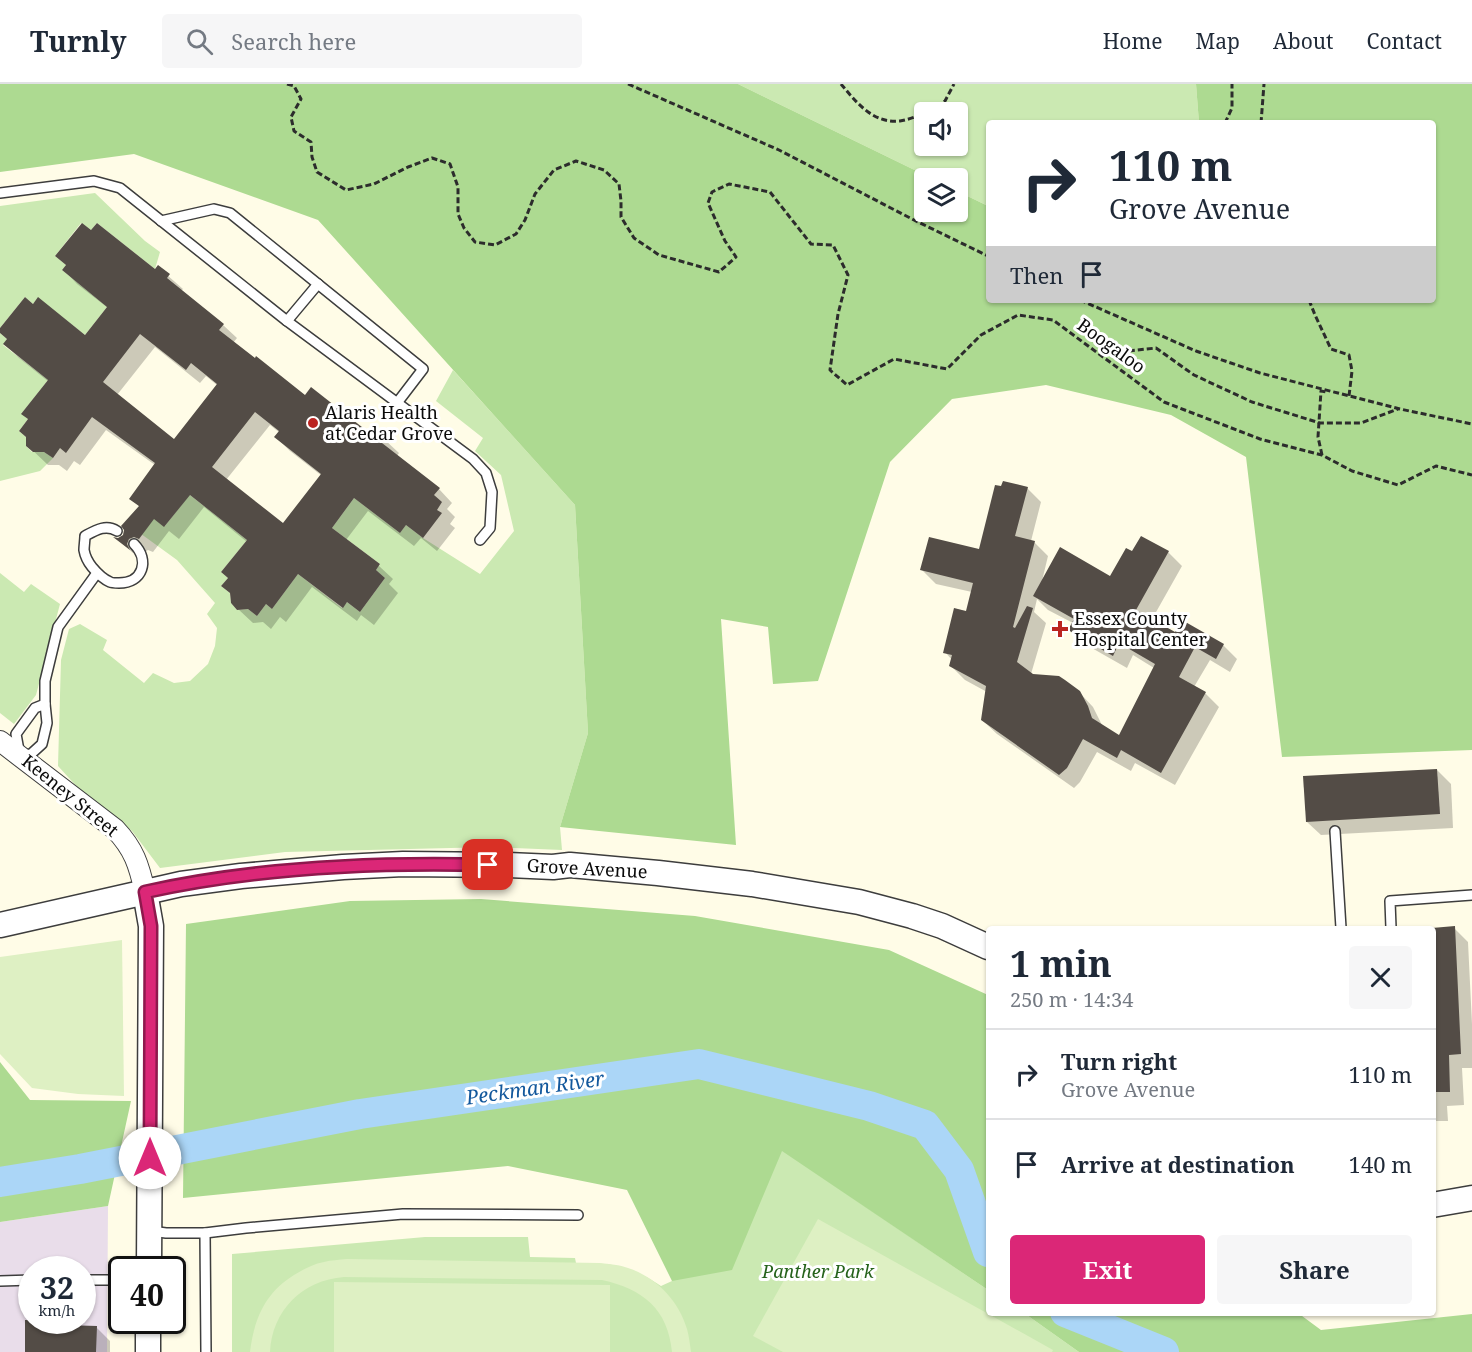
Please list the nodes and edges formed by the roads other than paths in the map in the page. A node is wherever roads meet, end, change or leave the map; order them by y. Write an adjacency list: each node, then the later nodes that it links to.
1 (0, 193): 2 (lane)
2 (161, 221): 3 (lane); 4 (lane)
3 (318, 284): 4 (lane); 5 (lane)
4 (287, 321): 5 (lane)
5 (397, 403): 7 (lane)
6 (117, 531): 9 (lane)
7 (480, 540)
8 (134, 544): 9 (lane)
9 (97, 573): 10 (lane)
10 (45, 704): 12 (lane); 12 (lane)
11 (0, 741): 12 (street, Keeney Street)
12 (20, 756): 14 (street, Keeney Street)
13 (1335, 831): 17 (lane)
14 (145, 892): 16 (street, Grove Avenue); 19 (street, Grove Avenue); 23 (street)
15 (1472, 895): 18 (lane)
16 (0, 925)
17 (1341, 926)
18 (1392, 926)
19 (986, 946)
20 (1472, 1198): 21 (street)
21 (1436, 1204)
22 (578, 1215): 24 (lane)
23 (149, 1230): 24 (lane); 25 (street)
24 (205, 1233): 30 (lane)
25 (148, 1256)
26 (18, 1280): 27 (lane)
27 (0, 1281)
28 (148, 1334): 29 (street)
29 (148, 1352)
30 (206, 1352)

